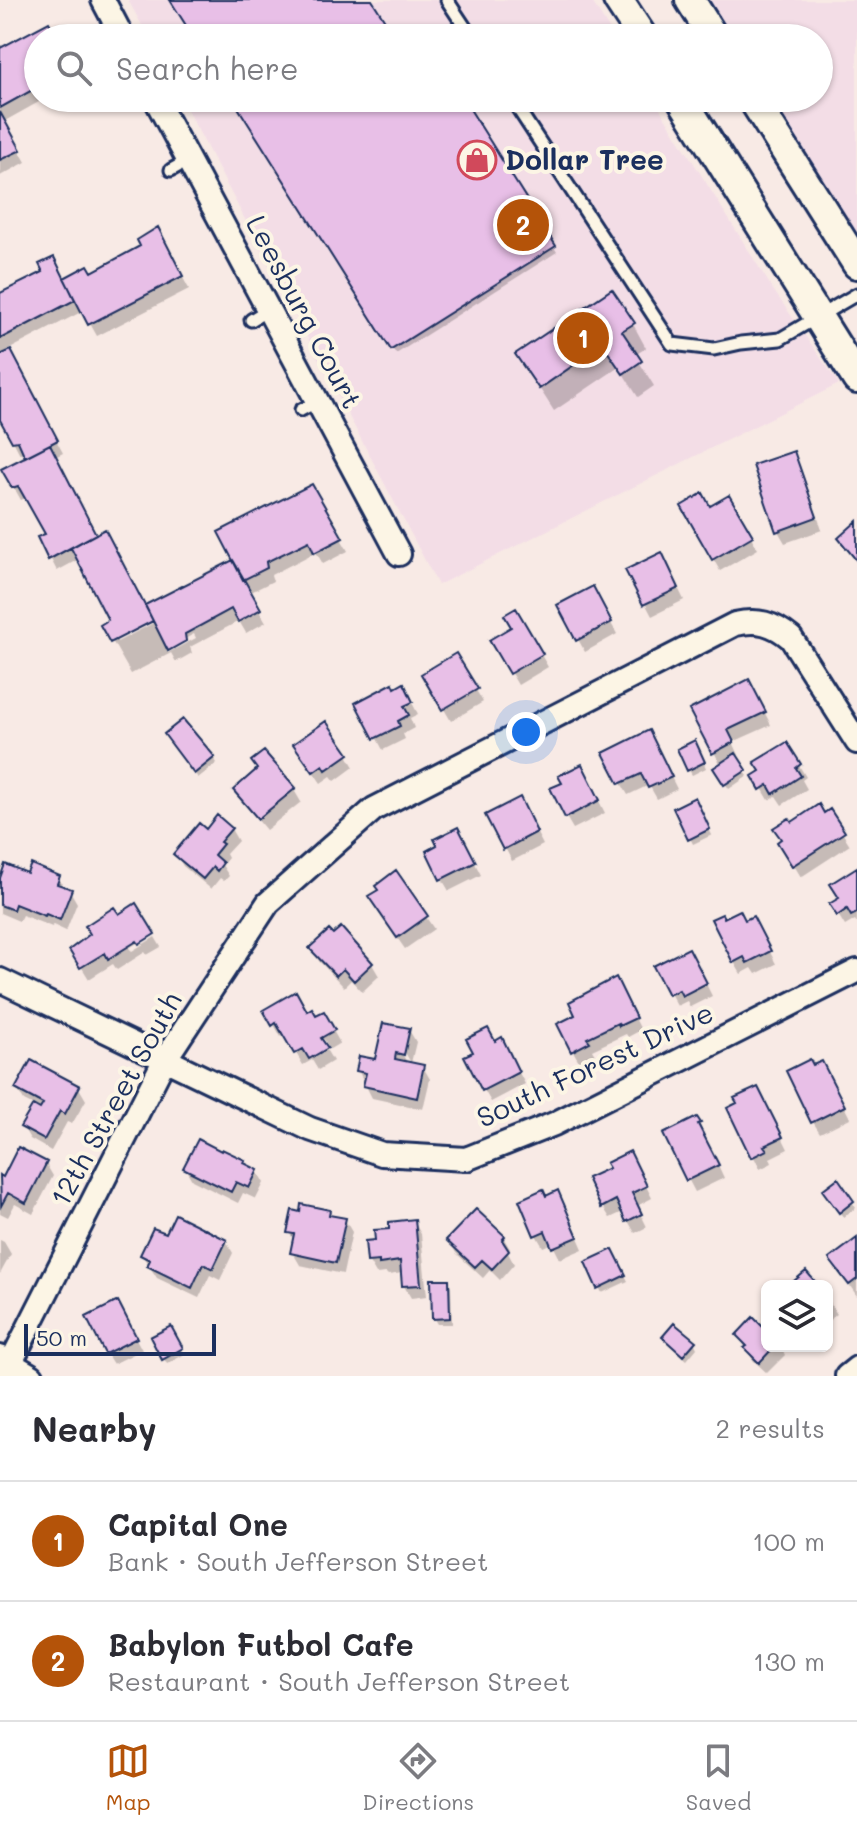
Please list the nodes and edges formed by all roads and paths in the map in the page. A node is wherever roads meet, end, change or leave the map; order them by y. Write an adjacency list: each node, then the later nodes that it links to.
1 (103, 0): 5 (street)
2 (447, 0): 6 (lane)
3 (618, 0): 7 (street)
4 (690, 0): 8 (street)
5 (116, 24)
6 (463, 24)
7 (634, 24)
8 (705, 24)
9 (160, 112): 17 (street, Leesburg Court)
10 (520, 112): 15 (lane)
11 (690, 112): 15 (street)
12 (761, 112): 13 (street)
13 (857, 264)
14 (857, 294): 15 (lane)
15 (818, 318): 16 (street)
16 (857, 379)
17 (399, 554)
18 (857, 742): 21 (street, 12th Street South)
19 (857, 971): 21 (street, South Forest Drive)
20 (0, 980): 21 (street, South Forest Drive)
21 (164, 1061): 22 (street, 12th Street South)
22 (5, 1365): 24 (street)
23 (857, 1368): 25 (street)
24 (32, 1376)
25 (847, 1376)

